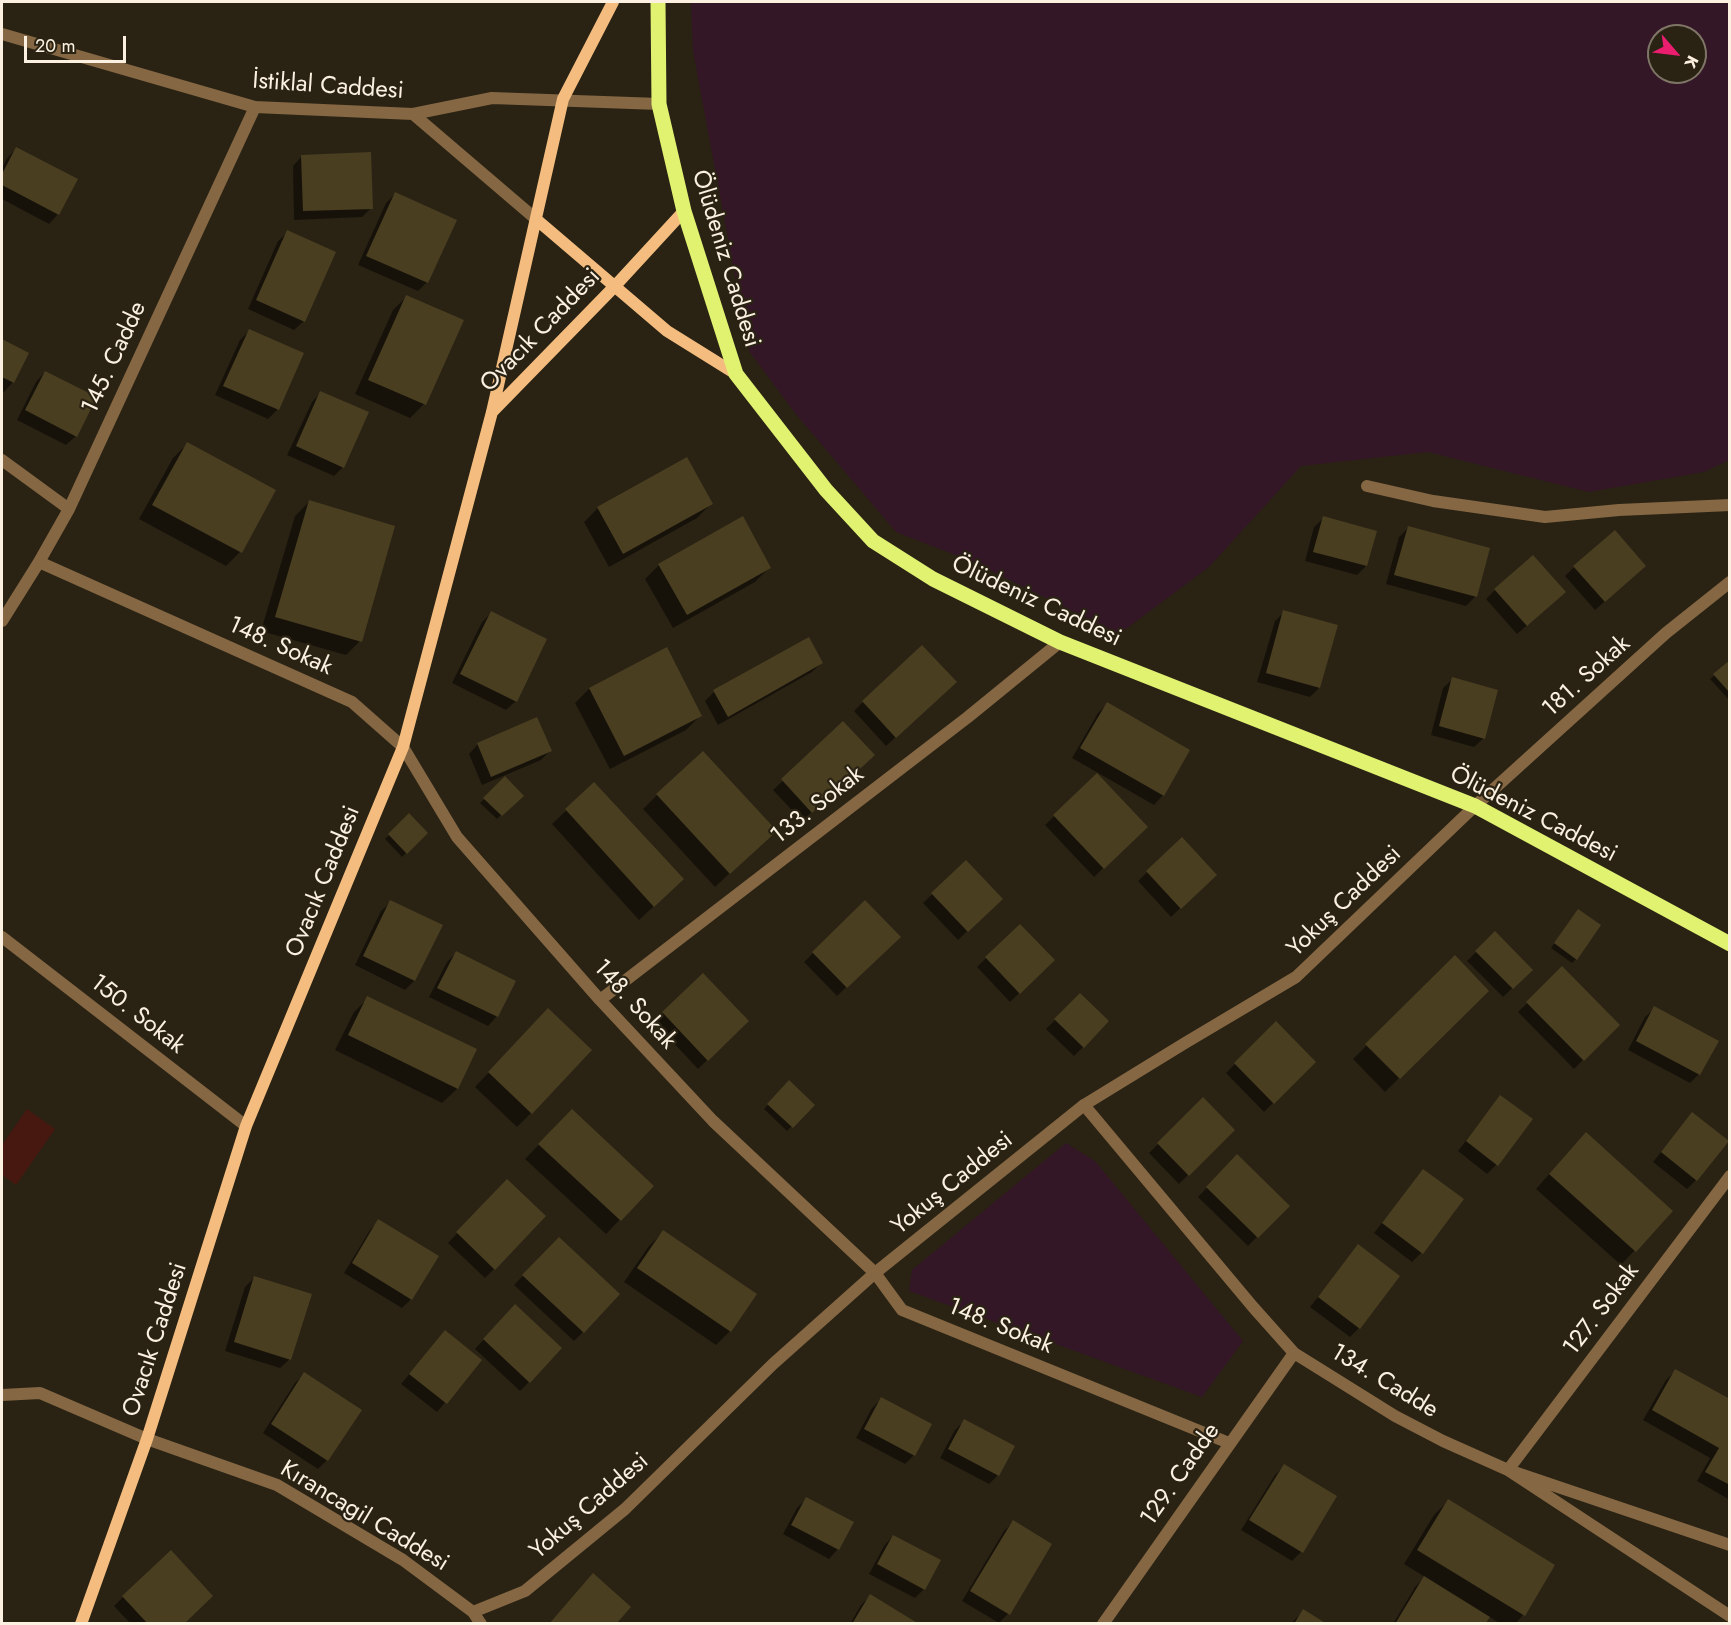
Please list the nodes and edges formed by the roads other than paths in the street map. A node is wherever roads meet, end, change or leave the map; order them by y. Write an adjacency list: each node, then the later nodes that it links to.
1 (613, 2): 4 (main road)
2 (658, 2): 5 (main road, Ölüdeniz Caddesi)
3 (2, 34): 6 (street, İstiklal Caddesi)
4 (563, 99): 5 (street, İstiklal Caddesi); 7 (street, İstiklal Caddesi); 9 (main road)
5 (659, 104): 8 (main road, Ölüdeniz Caddesi)
6 (255, 106): 7 (street, İstiklal Caddesi); 16 (street, 145. Cadde)
7 (413, 114): 9 (street)
8 (684, 211): 10 (main road, Ovacık Caddesi); 11 (main road, Ölüdeniz Caddesi)
9 (537, 220): 10 (main road); 12 (main road)
10 (615, 286): 11 (main road); 12 (main road, Ovacık Caddesi)
11 (736, 374): 20 (main road, Ölüdeniz Caddesi)
12 (492, 412): 21 (main road, Ovacık Caddesi)
13 (2, 460): 16 (street)
14 (1366, 486): 15 (street)
15 (1730, 505)
16 (69, 509): 17 (street, 145. Cadde)
17 (39, 562): 19 (street, 145. Cadde); 21 (street, 148. Sokak)
18 (1730, 582): 22 (street, 181. Sokak)
19 (2, 621)
20 (1060, 642): 22 (main road, Ölüdeniz Caddesi); 25 (street, 133. Sokak)
21 (403, 747): 25 (street, 148. Sokak); 27 (main road, Ovacık Caddesi)
22 (1475, 806): 24 (main road, Ölüdeniz Caddesi); 26 (street, Yokuş Caddesi)
23 (2, 937): 27 (street, 150. Sokak)
24 (1730, 944)
25 (600, 1000): 29 (street, 148. Sokak)
26 (1084, 1105): 29 (street, Yokuş Caddesi); 30 (street, 134. Cadde)
27 (246, 1126): 32 (main road, Ovacık Caddesi)
28 (1730, 1176): 34 (street, 127. Sokak)
29 (875, 1273): 33 (street, 148. Sokak); 36 (street, Yokuş Caddesi)
30 (1294, 1353): 33 (street, 129. Cadde); 34 (street, 134. Cadde)
31 (2, 1395): 32 (street, Kırancagil Caddesi)
32 (147, 1439): 36 (street, Kırancagil Caddesi); 38 (main road, Ovacık Caddesi)
33 (1228, 1443): 40 (street, 129. Cadde)
34 (1508, 1470): 35 (street); 37 (street, 134. Cadde)
35 (1730, 1545)
36 (473, 1612): 39 (street, Kırancagil Caddesi)
37 (1730, 1616)
38 (81, 1623)
39 (481, 1623)
40 (1103, 1623)

